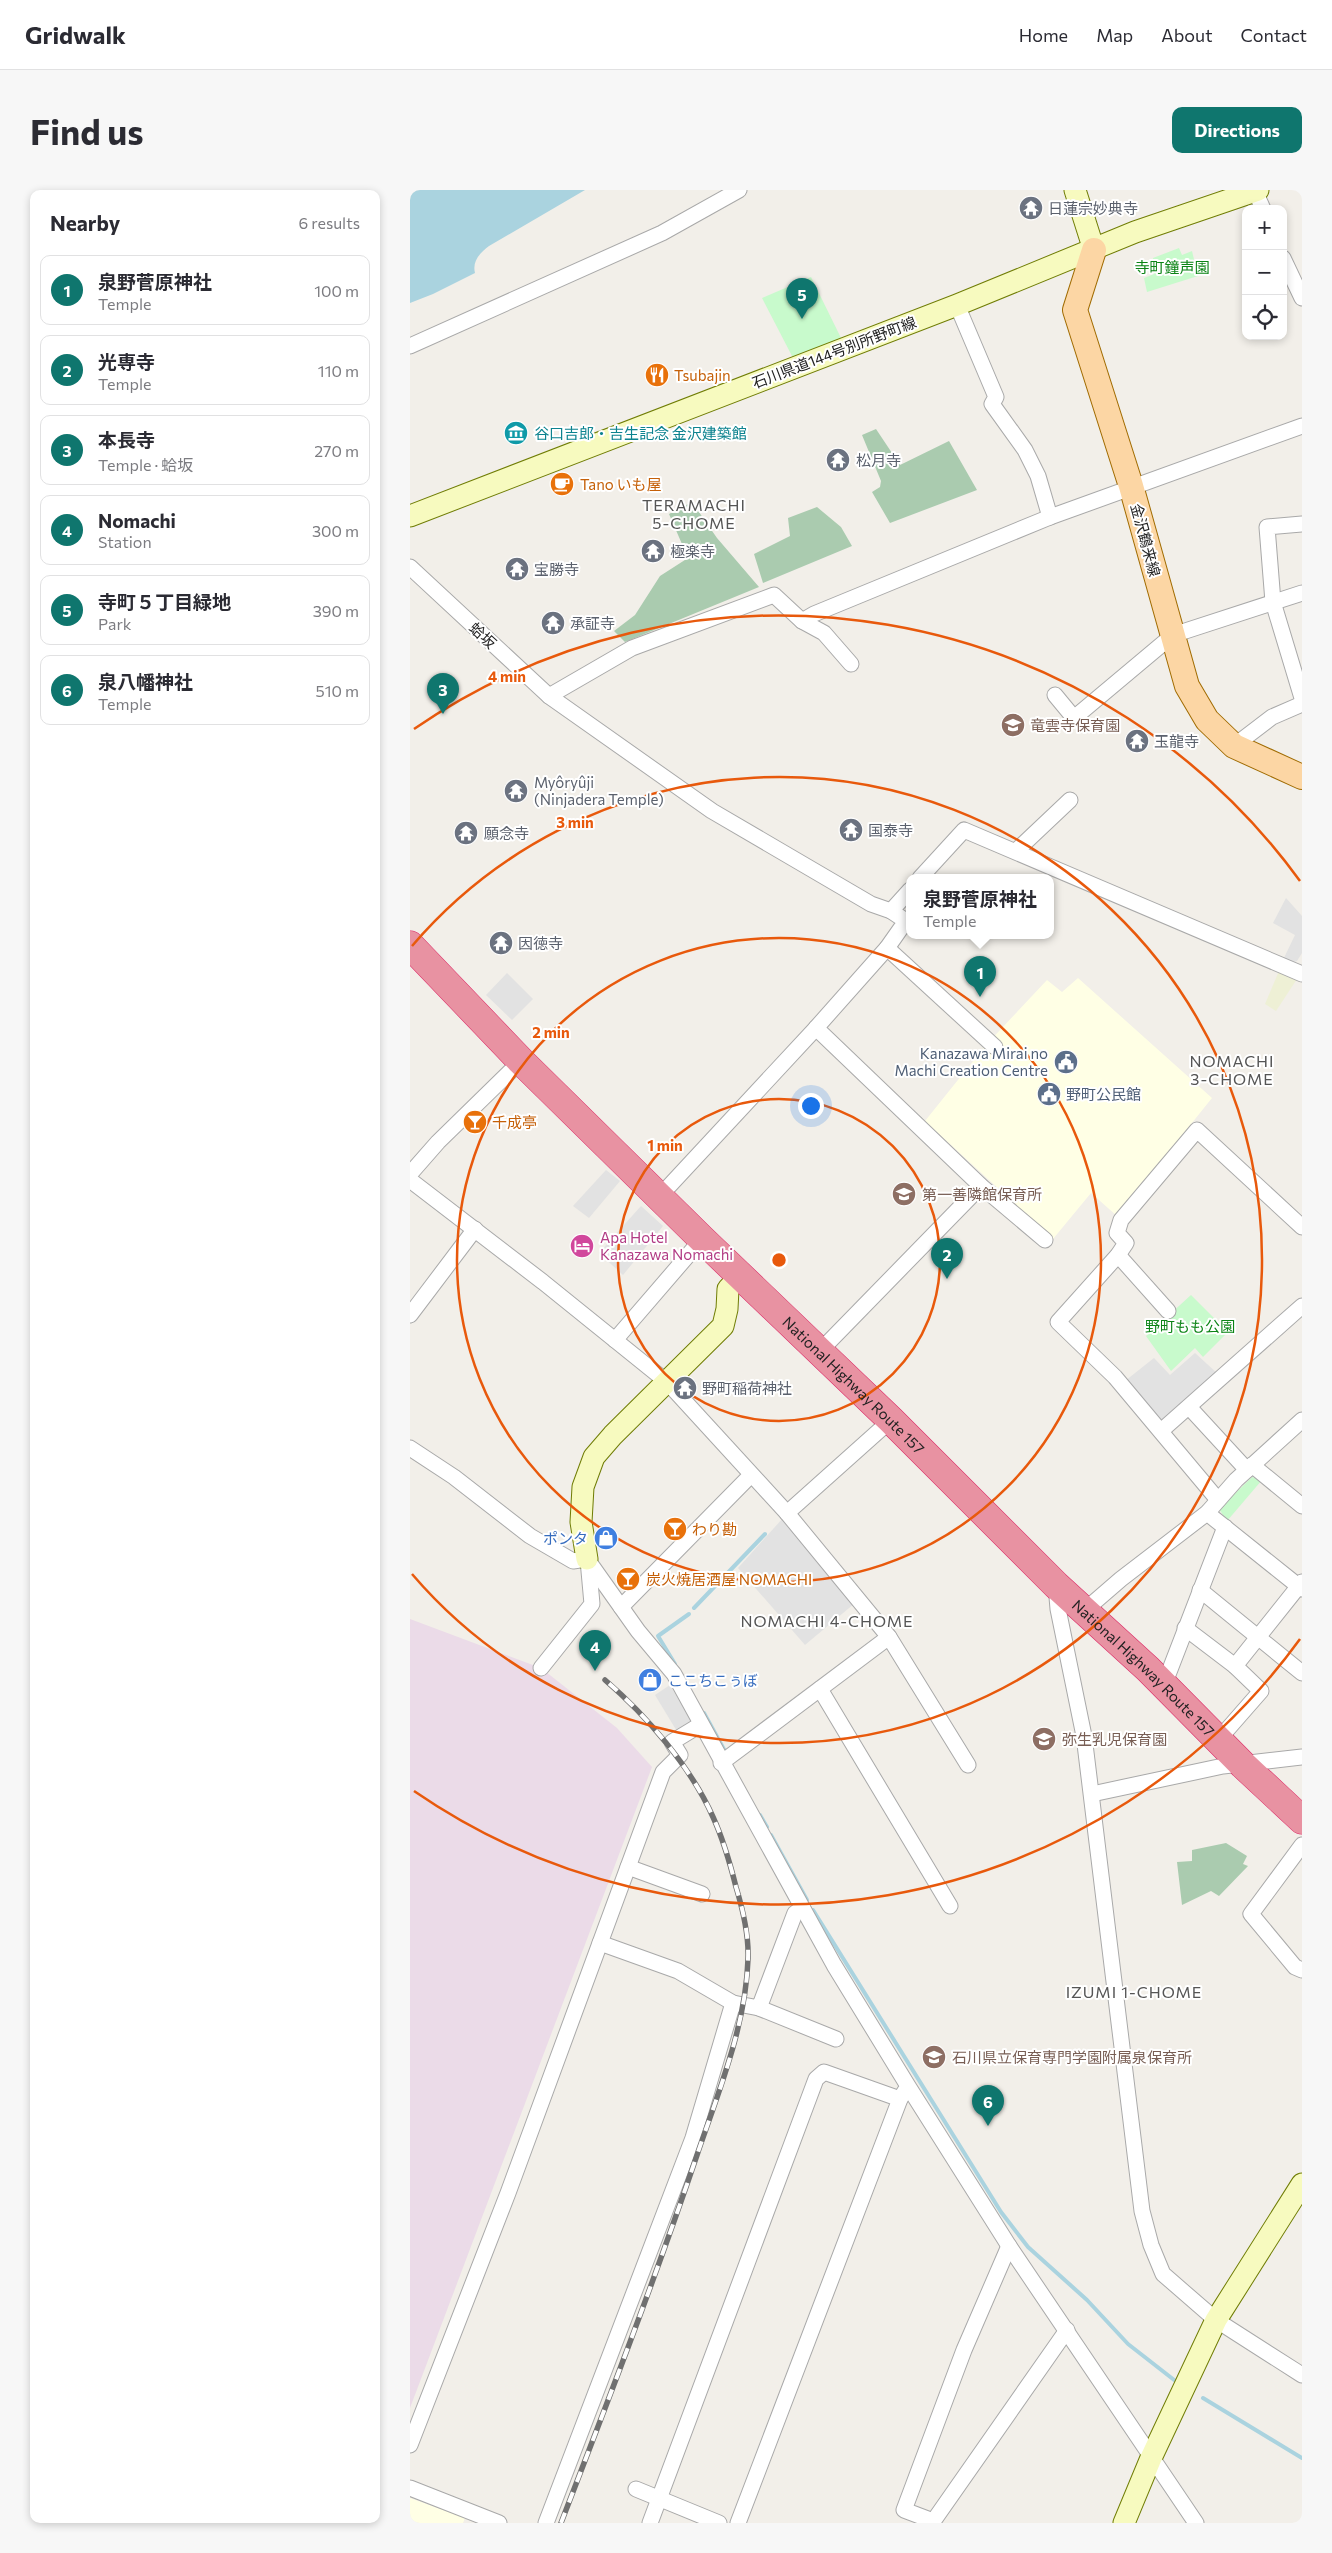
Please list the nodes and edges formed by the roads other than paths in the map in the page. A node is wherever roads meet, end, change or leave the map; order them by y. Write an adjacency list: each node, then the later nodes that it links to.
1 (739, 190): 8 (street)
2 (1075, 190): 4 (main road)
3 (1259, 196): 4 (main road, 石川県道144号別所野町線)
4 (1094, 250): 7 (main road, 石川県道144号別所野町線); 10 (main road, 金沢鶴来線)
5 (1287, 266): 6 (street)
6 (1302, 298)
7 (957, 304): 11 (main road, 石川県道144号別所野町線); 12 (street)
8 (410, 346)
9 (1302, 426): 10 (street)
10 (1131, 486): 12 (street); 18 (main road, 金沢鶴来線)
11 (410, 516)
12 (1050, 517): 17 (street)
13 (1302, 524): 16 (street)
14 (410, 567): 21 (street, 蛤坂)
15 (1302, 593): 16 (street)
16 (1273, 602): 18 (street); 22 (street)
17 (802, 621): 19 (street); 21 (street)
18 (1173, 634): 20 (street); 24 (main road, 金沢鶴来線)
19 (851, 664)
20 (1055, 695)
21 (549, 696): 30 (street, 蛤坂)
22 (1302, 698)
23 (1302, 704): 24 (street)
24 (1234, 746): 25 (main road, 金沢鶴来線)
25 (1302, 776)
26 (1070, 800): 27 (street)
27 (1016, 851): 28 (street); 33 (street)
28 (924, 874)
29 (906, 894): 30 (street)
30 (891, 911): 32 (street)
31 (410, 945): 36 (highway, National Highway Route 157)
32 (888, 948): 34 (street); 35 (street)
33 (1302, 974)
34 (816, 1028): 39 (street); 40 (street)
35 (995, 1047)
36 (522, 1061): 37 (street); 40 (highway, National Highway Route 157)
37 (410, 1174)
38 (410, 1180): 42 (street)
39 (981, 1186): 44 (street); 51 (street)
40 (659, 1196): 43 (highway, National Highway Route 157)
41 (1302, 1227): 45 (street)
42 (475, 1229): 49 (street); 50 (street)
43 (702, 1239): 46 (highway, National Highway Route 157); 50 (street)
44 (1045, 1240)
45 (1118, 1255): 48 (street); 56 (street)
46 (740, 1276): 51 (highway, National Highway Route 157); 52 (main road)
47 (1302, 1306): 53 (street)
48 (1168, 1311)
49 (410, 1315)
50 (615, 1340): 52 (street)
51 (820, 1351): 54 (highway, National Highway Route 157)
52 (667, 1382): 59 (street); 65 (main road)
53 (1189, 1407): 56 (street); 58 (street)
54 (891, 1420): 62 (street); 66 (highway, National Highway Route 157)
55 (1302, 1420): 58 (street)
56 (1161, 1431): 60 (street)
57 (410, 1448): 65 (street)
58 (1249, 1467): 60 (street); 61 (street)
59 (751, 1475): 62 (street); 69 (street)
60 (1218, 1500): 63 (street)
61 (1302, 1506)
62 (787, 1513): 72 (street)
63 (1207, 1513): 64 (street); 70 (street)
64 (1225, 1527): 67 (street); 68 (street)
65 (587, 1559): 69 (street); 75 (street)
66 (1056, 1585): 70 (highway, National Highway Route 157); 85 (street)
67 (1301, 1586): 73 (street)
68 (1200, 1590): 71 (street); 73 (street)
69 (621, 1607): 79 (street)
70 (1084, 1611): 77 (highway, National Highway Route 157)
71 (1185, 1628): 74 (street); 77 (street)
72 (889, 1637): 78 (street); 83 (street)
73 (1257, 1638): 74 (street); 76 (street)
74 (1235, 1666): 80 (street)
75 (541, 1668)
76 (1302, 1673)
77 (1164, 1685): 80 (highway, National Highway Route 157)
78 (820, 1689): 82 (street); 90 (street)
79 (700, 1725): 82 (street); 88 (street)
80 (1219, 1739): 84 (highway, National Highway Route 157)
81 (1300, 1757): 84 (street)
82 (721, 1763): 91 (street)
83 (968, 1765)
84 (1243, 1765): 85 (street); 86 (highway, National Highway Route 157)
85 (1092, 1794): 101 (street)
86 (1302, 1820)
87 (1302, 1845): 93 (street)
88 (628, 1867): 89 (street); 92 (street)
89 (702, 1894)
90 (950, 1906)
91 (803, 1909): 95 (street); 97 (street)
92 (600, 1943): 94 (street); 104 (street)
93 (1302, 1970)
94 (733, 2003): 95 (street); 111 (street)
95 (759, 2008): 96 (street)
96 (836, 2038)
97 (908, 2086): 98 (street); 100 (street)
98 (900, 2099): 108 (street); 114 (street)
99 (1302, 2184): 101 (main road)
100 (1010, 2246): 102 (street); 109 (street)
101 (1216, 2320): 103 (street); 105 (main road)
102 (1067, 2330): 105 (street); 109 (street)
103 (1302, 2375)
104 (410, 2446)
105 (1151, 2458): 115 (main road); 116 (street)
106 (410, 2488): 110 (street)
107 (636, 2489): 108 (street)
108 (659, 2499): 112 (street); 113 (street)
109 (933, 2522)
110 (499, 2523)
111 (546, 2523)
112 (650, 2523)
113 (719, 2523)
114 (738, 2523)
115 (1124, 2523)
116 (1196, 2523)

